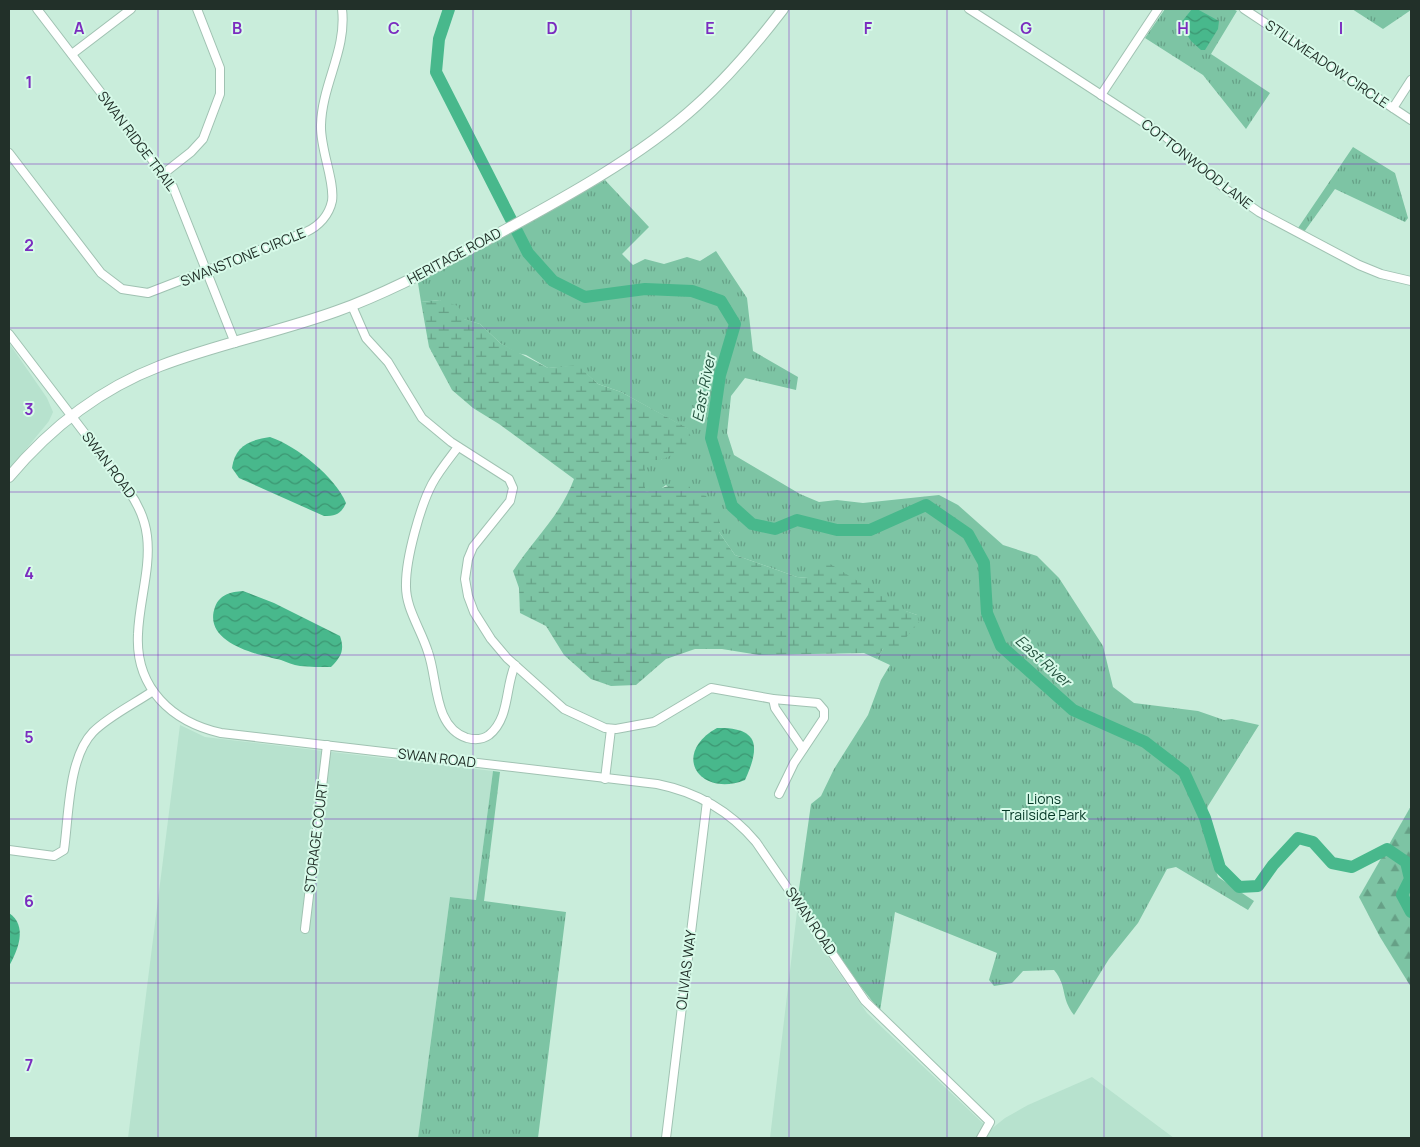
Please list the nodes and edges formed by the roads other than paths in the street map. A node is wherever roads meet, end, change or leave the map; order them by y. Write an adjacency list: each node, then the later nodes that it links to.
1 (37, 9): 9 (street, SWAN RIDGE TRAIL)
2 (131, 9): 9 (street)
3 (197, 9): 15 (street)
4 (342, 9): 16 (street, SWANSTONE CIRCLE)
5 (783, 9): 18 (main road, HERITAGE ROAD)
6 (969, 9): 11 (street, COTTONWOOD LANE)
7 (1158, 9): 11 (street)
8 (1244, 9): 12 (street, STILLMEADOW CIRCLE)
9 (72, 54): 15 (street, SWAN RIDGE TRAIL)
10 (1411, 80): 12 (street)
11 (1102, 95): 17 (street, COTTONWOOD LANE)
12 (1393, 108): 13 (street, STILLMEADOW CIRCLE)
13 (1411, 120)
14 (9, 153): 16 (street, SWANSTONE CIRCLE)
15 (163, 174): 16 (street, SWAN RIDGE TRAIL)
16 (208, 271): 20 (street, SWAN RIDGE TRAIL)
17 (1411, 281)
18 (352, 306): 20 (main road, HERITAGE ROAD); 22 (street)
19 (9, 334): 21 (street, SWAN ROAD)
20 (235, 343): 21 (main road, HERITAGE ROAD)
21 (71, 416): 23 (main road, HERITAGE ROAD); 25 (street, SWAN ROAD)
22 (458, 447): 24 (street); 24 (street)
23 (11, 474)
24 (515, 665): 27 (street)
25 (154, 691): 28 (street, SWAN ROAD); 33 (street)
26 (773, 699): 27 (street); 29 (street); 29 (street)
27 (611, 729): 30 (street)
28 (327, 745): 30 (street, SWAN ROAD); 34 (street, STORAGE COURT)
29 (803, 749): 31 (street)
30 (604, 779): 32 (street, SWAN ROAD)
31 (779, 794)
32 (707, 801): 35 (street, OLIVIAS WAY); 36 (street, SWAN ROAD)
33 (9, 850)
34 (305, 929)
35 (666, 1138)
36 (981, 1138)

